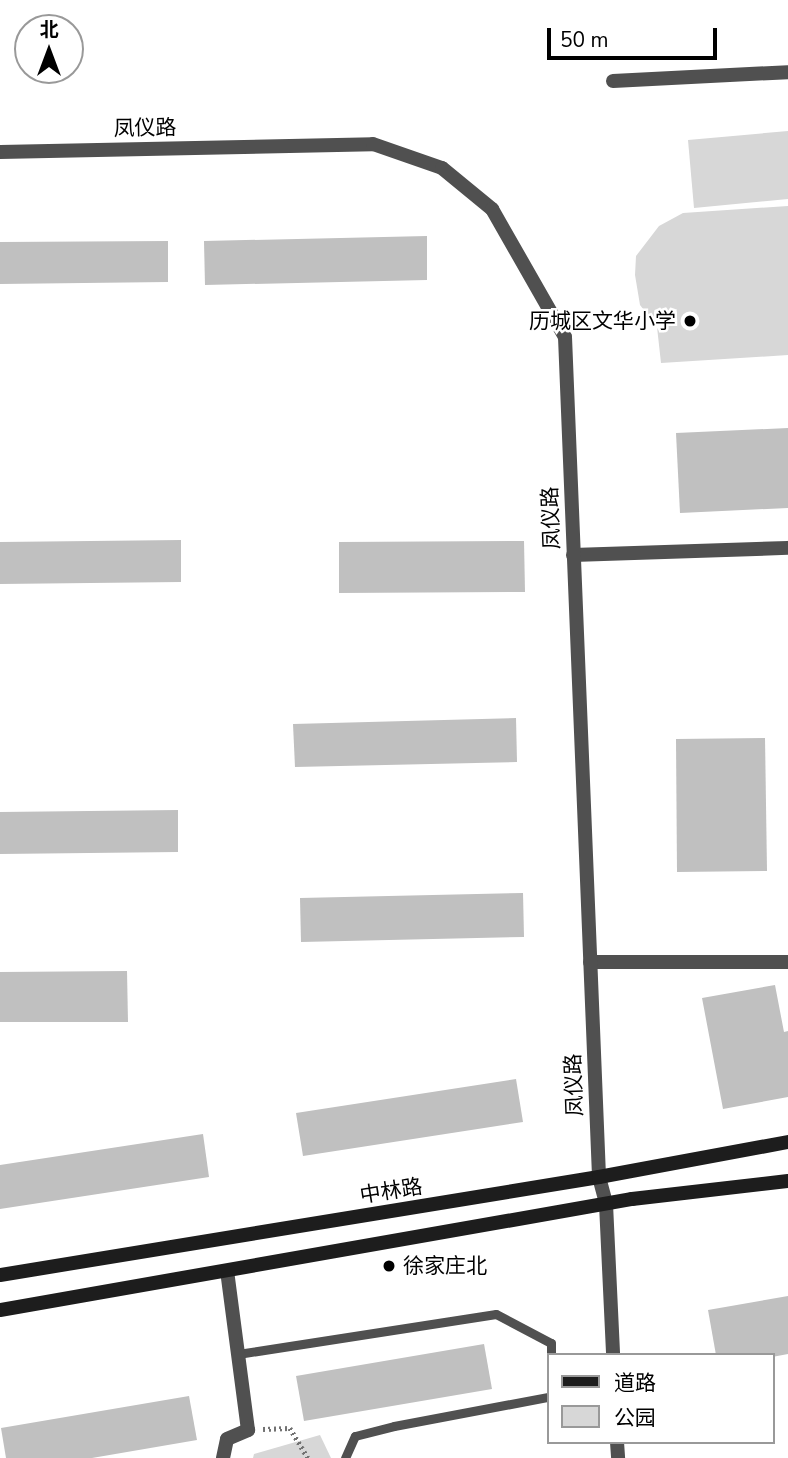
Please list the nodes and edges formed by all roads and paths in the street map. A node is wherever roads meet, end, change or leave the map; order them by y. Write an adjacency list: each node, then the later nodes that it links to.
1 (788, 72): 2 (street)
2 (613, 81)
3 (0, 152): 5 (street, 凤仪路)
4 (788, 548): 5 (street)
5 (573, 555): 6 (street, 凤仪路)
6 (590, 962): 7 (street); 9 (street, 凤仪路)
7 (788, 962)
8 (788, 1142): 9 (main road, 中林路)
9 (599, 1177): 11 (street, 凤仪路); 13 (main road, 中林路)
10 (788, 1181): 11 (main road)
11 (606, 1205): 12 (main road); 16 (street, 凤仪路)
12 (228, 1270): 14 (main road); 17 (street)
13 (0, 1275)
14 (0, 1310)
15 (551, 1353): 17 (lane)
16 (613, 1353)
17 (238, 1354): 19 (street)
18 (546, 1397): 22 (lane)
19 (248, 1430): 20 (street); 21 (path)
20 (223, 1458)
21 (308, 1458)
22 (345, 1458)

